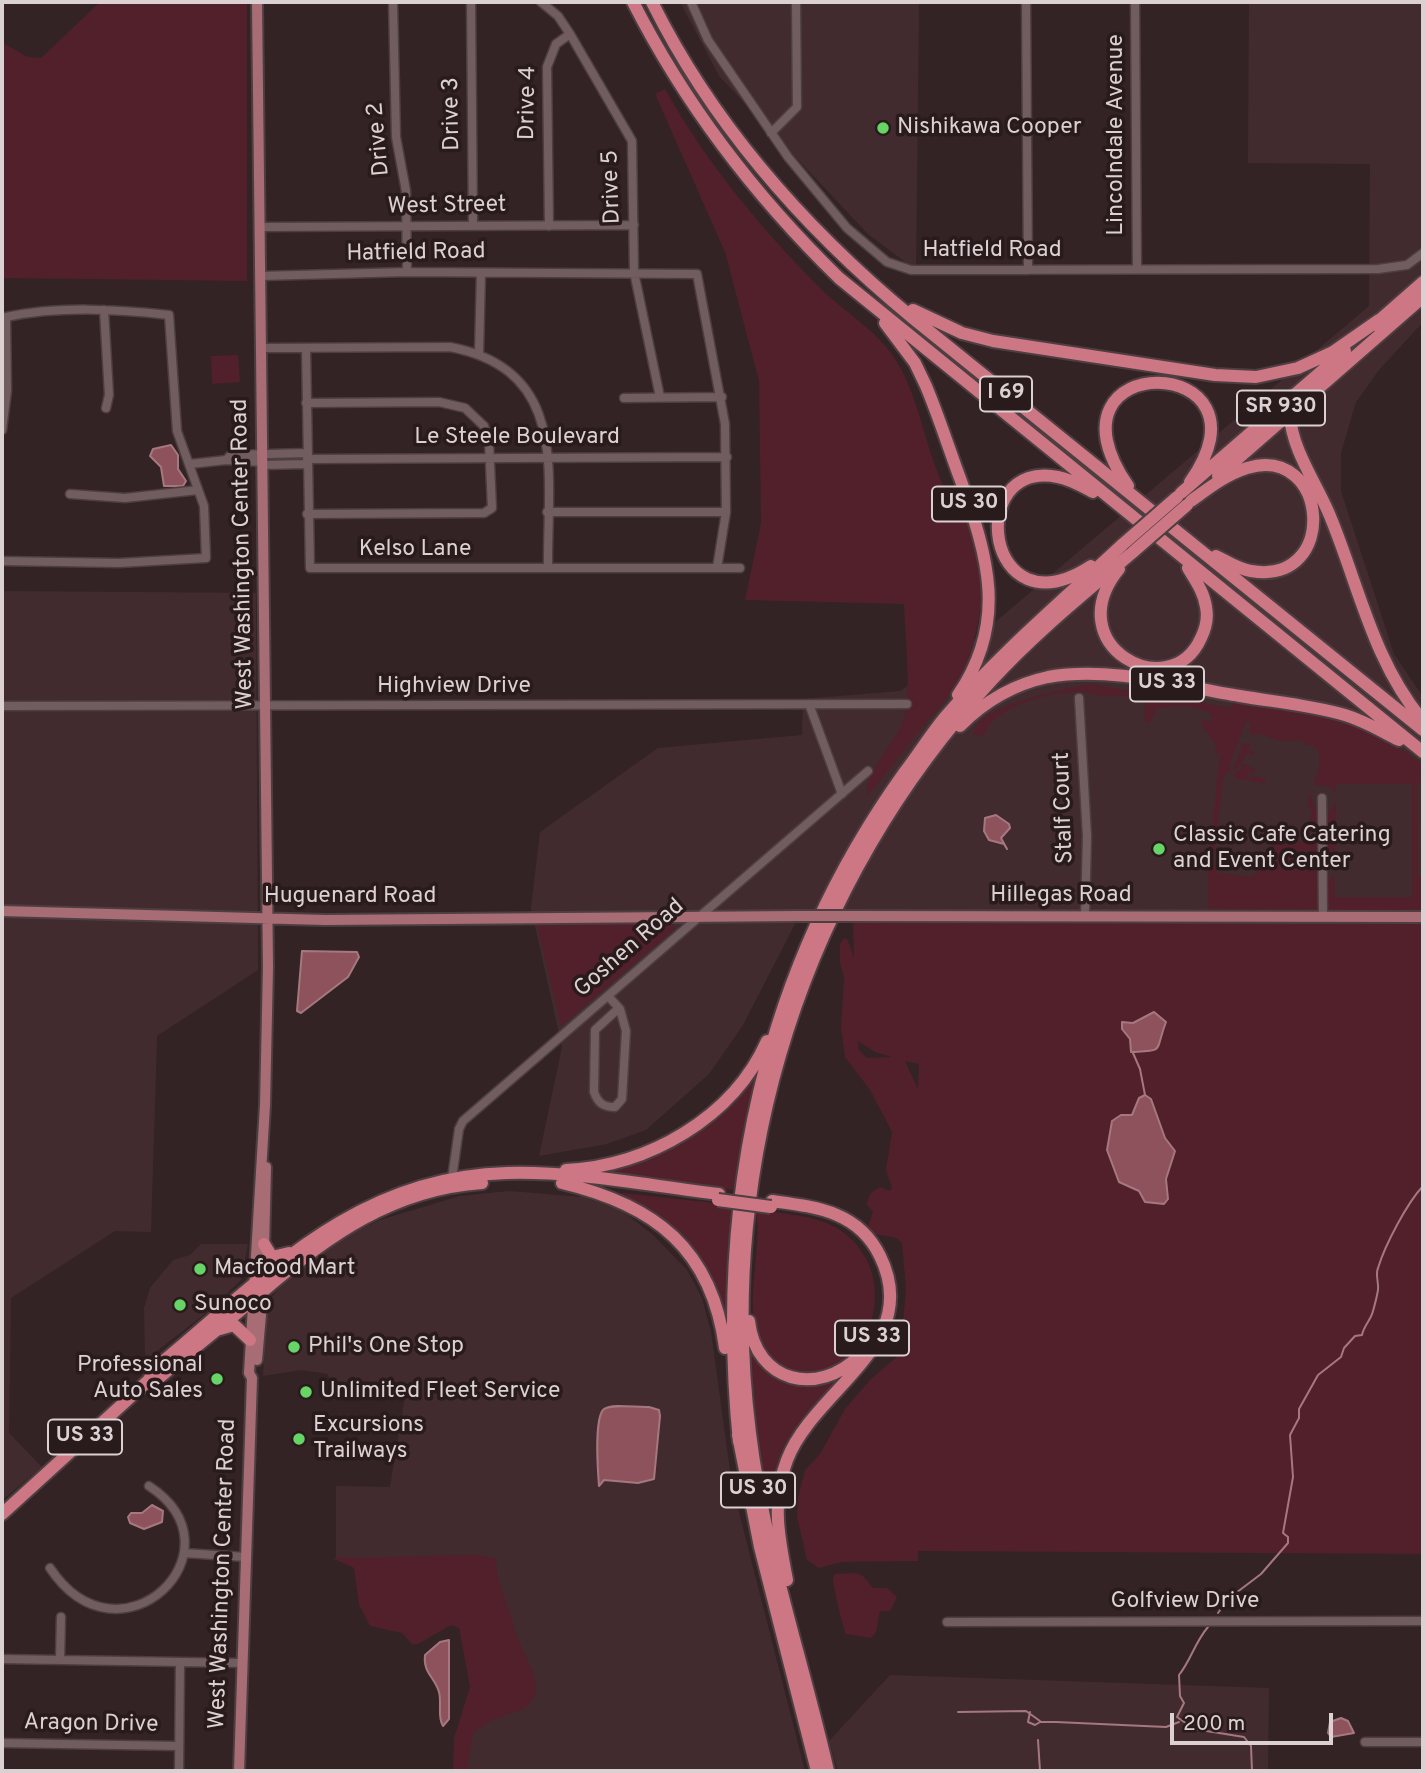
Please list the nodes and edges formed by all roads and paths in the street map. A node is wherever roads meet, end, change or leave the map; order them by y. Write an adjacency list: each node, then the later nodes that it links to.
1 (257, 2): 16 (main road, West Washington Center Road)
2 (393, 2): 17 (street, Drive 2)
3 (471, 2): 13 (street, Drive 3)
4 (541, 2): 11 (street)
5 (633, 2): 28 (highway, I 69)
6 (652, 2): 26 (highway, I 69)
7 (691, 2): 12 (street, Hatfield Road)
8 (796, 2): 12 (street)
9 (1026, 2): 20 (street)
10 (1135, 2): 19 (street, Lincolndale Avenue)
11 (570, 34): 14 (street, Drive 5); 15 (street, Drive 4)
12 (771, 133): 20 (street, Hatfield Road)
13 (473, 225): 15 (street, West Street); 17 (street, West Street)
14 (634, 225): 15 (street, West Street); 22 (street, Drive 5)
15 (549, 226)
16 (260, 227): 17 (street, West Street); 24 (main road, West Washington Center Road)
17 (406, 227): 21 (street, Drive 2)
18 (1423, 253): 19 (street, Hatfield Road)
19 (1137, 269): 20 (street, Hatfield Road)
20 (1028, 270)
21 (407, 272): 23 (street, Hatfield Road); 24 (street, Hatfield Road)
22 (634, 272): 23 (street, Hatfield Road); 35 (street, Drive 5); 36 (street, Hatfield Road)
23 (481, 273): 33 (street)
24 (261, 276): 31 (main road, West Washington Center Road)
25 (1423, 282): 30 (highway, SR 930)
26 (877, 288): 30 (highway); 50 (highway, I 69)
27 (1423, 298): 40 (highway, SR 930)
28 (869, 303): 52 (highway, I 69); 68 (highway, US 30)
29 (104, 310): 34 (street); 39 (street); 47 (street)
30 (1380, 320): 51 (highway, SR 930)
31 (263, 348): 32 (street); 46 (main road, West Washington Center Road)
32 (306, 349): 33 (street); 38 (street, Kelso Lane)
33 (480, 353): 45 (street)
34 (4, 391): 41 (street)
35 (660, 397): 36 (street); 37 (street)
36 (722, 397): 42 (street)
37 (624, 398)
38 (306, 402): 43 (street, Kelso Lane); 44 (street)
39 (106, 408)
40 (1290, 416): 51 (highway, SR 930); 69 (highway)
41 (2, 430)
42 (727, 457): 45 (street, Le Steele Boulevard); 54 (street)
43 (307, 458): 44 (street, Le Steele Boulevard); 46 (street, Le Steele Boulevard); 55 (street, Kelso Lane)
44 (491, 458): 45 (street, Le Steele Boulevard); 55 (street)
45 (547, 458): 53 (street)
46 (263, 460): 47 (street, Le Steele Boulevard); 67 (main road, West Washington Center Road)
47 (190, 464): 48 (street)
48 (198, 490): 49 (street); 58 (street)
49 (70, 494)
50 (1136, 498): 51 (highway); 56 (highway, I 69)
51 (1184, 499): 56 (highway); 57 (highway, bridge)
52 (1113, 501): 57 (highway); 59 (highway, I 69)
53 (547, 512): 54 (street); 60 (street)
54 (726, 512): 61 (street)
55 (307, 514): 60 (street, Kelso Lane)
56 (1198, 548): 70 (highway, I 69)
57 (1126, 549): 59 (highway); 68 (highway); 72 (highway, US 30)
58 (2, 561)
59 (1185, 561): 71 (highway, I 69)
60 (548, 568): 61 (street, Kelso Lane)
61 (717, 568): 62 (street, Kelso Lane)
62 (740, 568)
63 (1079, 698): 77 (street, Stalf Court)
64 (809, 704): 65 (street, Highview Drive); 67 (street, Highview Drive); 74 (street)
65 (907, 704)
66 (2, 706): 67 (street, Highview Drive)
67 (267, 707): 81 (main road, West Washington Center Road)
68 (944, 717): 83 (highway, US 30)
69 (1423, 721)
70 (1423, 730)
71 (1420, 750): 72 (highway, US 33)
72 (932, 752): 93 (highway, US 30)
73 (868, 771): 74 (street, Goshen Road)
74 (842, 794): 78 (street, Goshen Road)
75 (1322, 798): 79 (street)
76 (2, 911): 81 (main road, Huguenard Road)
77 (1085, 916): 78 (main road, Hillegas Road, bridge); 79 (main road, Hillegas Road)
78 (699, 917): 81 (main road, Huguenard Road); 82 (street, Goshen Road)
79 (1323, 917): 80 (main road, Hillegas Road)
80 (1423, 917)
81 (267, 919): 85 (main road, West Washington Center Road)
82 (608, 996): 84 (street); 87 (street, Goshen Road)
83 (786, 999): 86 (highway, US 33); 99 (highway, US 30)
84 (619, 1008): 84 (street)
85 (265, 1105): 91 (main road, West Washington Center Road); 94 (main road, West Washington Center Road)
86 (543, 1173): 87 (highway, US 33); 89 (highway)
87 (452, 1178): 92 (highway, US 33)
88 (562, 1183): 89 (highway, US 33); 94 (highway, US 33); 99 (highway)
89 (719, 1197): 90 (highway, US 33, bridge)
90 (772, 1204): 93 (highway, US 33); 112 (highway)
91 (264, 1244): 92 (highway); 94 (main road, West Washington Center Road)
92 (295, 1250): 94 (highway, US 33)
93 (742, 1259): 112 (highway, US 30)
94 (258, 1289): 95 (highway, US 33); 96 (main road, West Washington Center Road); 97 (main road, West Washington Center Road); 98 (highway, US 33)
95 (213, 1331): 96 (highway); 98 (highway, US 33)
96 (250, 1340): 97 (main road, West Washington Center Road)
97 (252, 1378): 103 (main road, West Washington Center Road)
98 (149, 1380): 101 (highway, US 33)
99 (739, 1442): 119 (highway, US 30)
100 (149, 1486): 102 (street)
101 (2, 1514)
102 (184, 1553): 103 (street); 104 (street)
103 (246, 1557): 111 (main road, West Washington Center Road)
104 (50, 1568)
105 (61, 1617): 109 (street)
106 (1423, 1621): 107 (street, Golfview Drive)
107 (947, 1622)
108 (2, 1659): 109 (street)
109 (60, 1660): 110 (street)
110 (180, 1662): 111 (street); 116 (street)
111 (243, 1662): 118 (main road, West Washington Center Road)
112 (814, 1715): 120 (highway, US 30)
113 (1365, 1742): 114 (street)
114 (1423, 1742)
115 (2, 1743): 116 (street, Aragon Drive)
116 (179, 1746): 117 (street)
117 (179, 1771)
118 (239, 1771)
119 (817, 1771)
120 (828, 1771)

